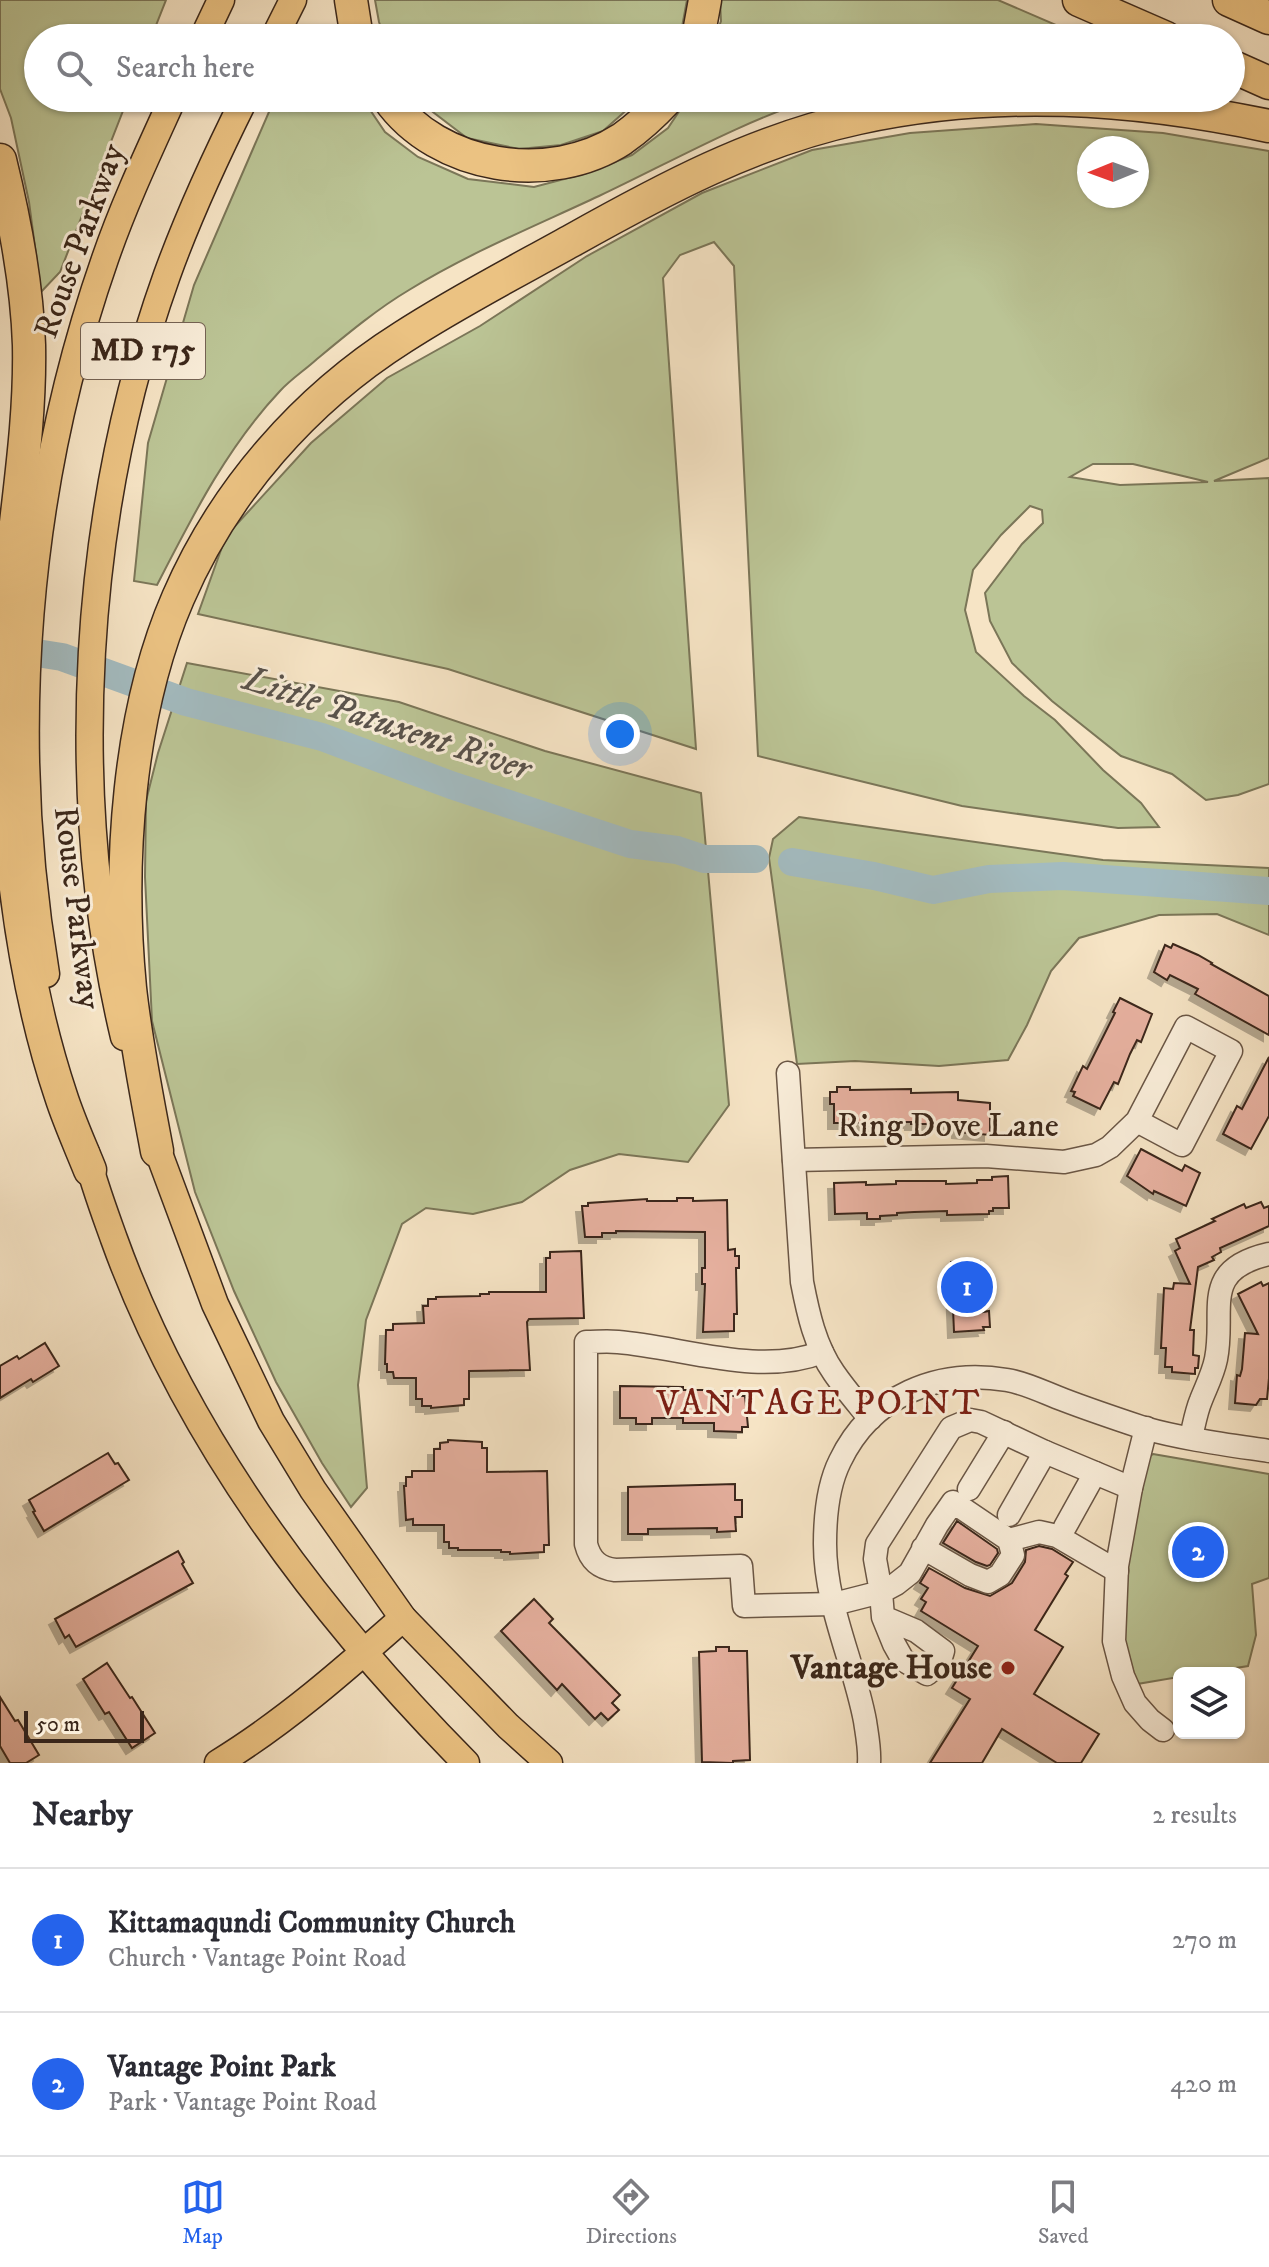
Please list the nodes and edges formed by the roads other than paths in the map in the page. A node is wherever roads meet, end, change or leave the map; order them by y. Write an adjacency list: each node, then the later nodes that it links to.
1 (221, 0): 8 (main road)
2 (293, 0): 9 (main road)
3 (351, 0): 10 (highway)
4 (705, 0): 11 (highway)
5 (1079, 0): 12 (highway)
6 (1229, 0): 7 (highway)
7 (1269, 18)
8 (210, 24)
9 (281, 24)
10 (355, 24)
11 (701, 24)
12 (1134, 24)
13 (1245, 72): 14 (highway)
14 (1269, 83)
15 (167, 112): 23 (main road, Rouse Parkway / MD 175)
16 (238, 112): 27 (main road, Rouse Parkway / MD 175)
17 (402, 112): 18 (highway)
18 (655, 112)
19 (890, 112): 27 (highway)
20 (1197, 112): 21 (highway)
21 (1269, 126)
22 (0, 160): 23 (highway)
23 (19, 598): 24 (highway)
24 (15, 704): 29 (main road, Rouse Parkway); 29 (highway)
25 (788, 1073): 28 (street)
26 (1137, 1121): 26 (street, Ring Dove Lane); 28 (street, Ring Dove Lane)
27 (157, 1151): 49 (main road, Rouse Parkway)
28 (794, 1160): 31 (street)
29 (90, 1170): 50 (main road, Rouse Parkway)
30 (1269, 1254): 35 (street)
31 (822, 1352): 32 (street); 47 (street)
32 (870, 1419): 33 (street); 47 (street)
33 (1146, 1428): 35 (street); 39 (street)
34 (1004, 1432): 37 (street); 40 (street); 46 (street)
35 (1191, 1437): 36 (street)
36 (1269, 1451)
37 (1045, 1452): 38 (street); 41 (street)
38 (1095, 1473): 39 (street); 42 (street)
39 (1131, 1488): 45 (street)
40 (969, 1489)
41 (1009, 1515)
42 (1065, 1527)
43 (1009, 1540): 44 (street); 44 (street); 45 (street)
44 (923, 1548): 46 (street)
45 (1117, 1571): 51 (street)
46 (881, 1592): 47 (street); 48 (street)
47 (834, 1604): 55 (street)
48 (883, 1617)
49 (403, 1618): 50 (main road); 54 (main road, Rouse Parkway)
50 (364, 1653): 52 (main road); 53 (main road, Rouse Parkway)
51 (1163, 1730)
52 (218, 1763)
53 (466, 1763)
54 (549, 1763)
55 (869, 1763)

